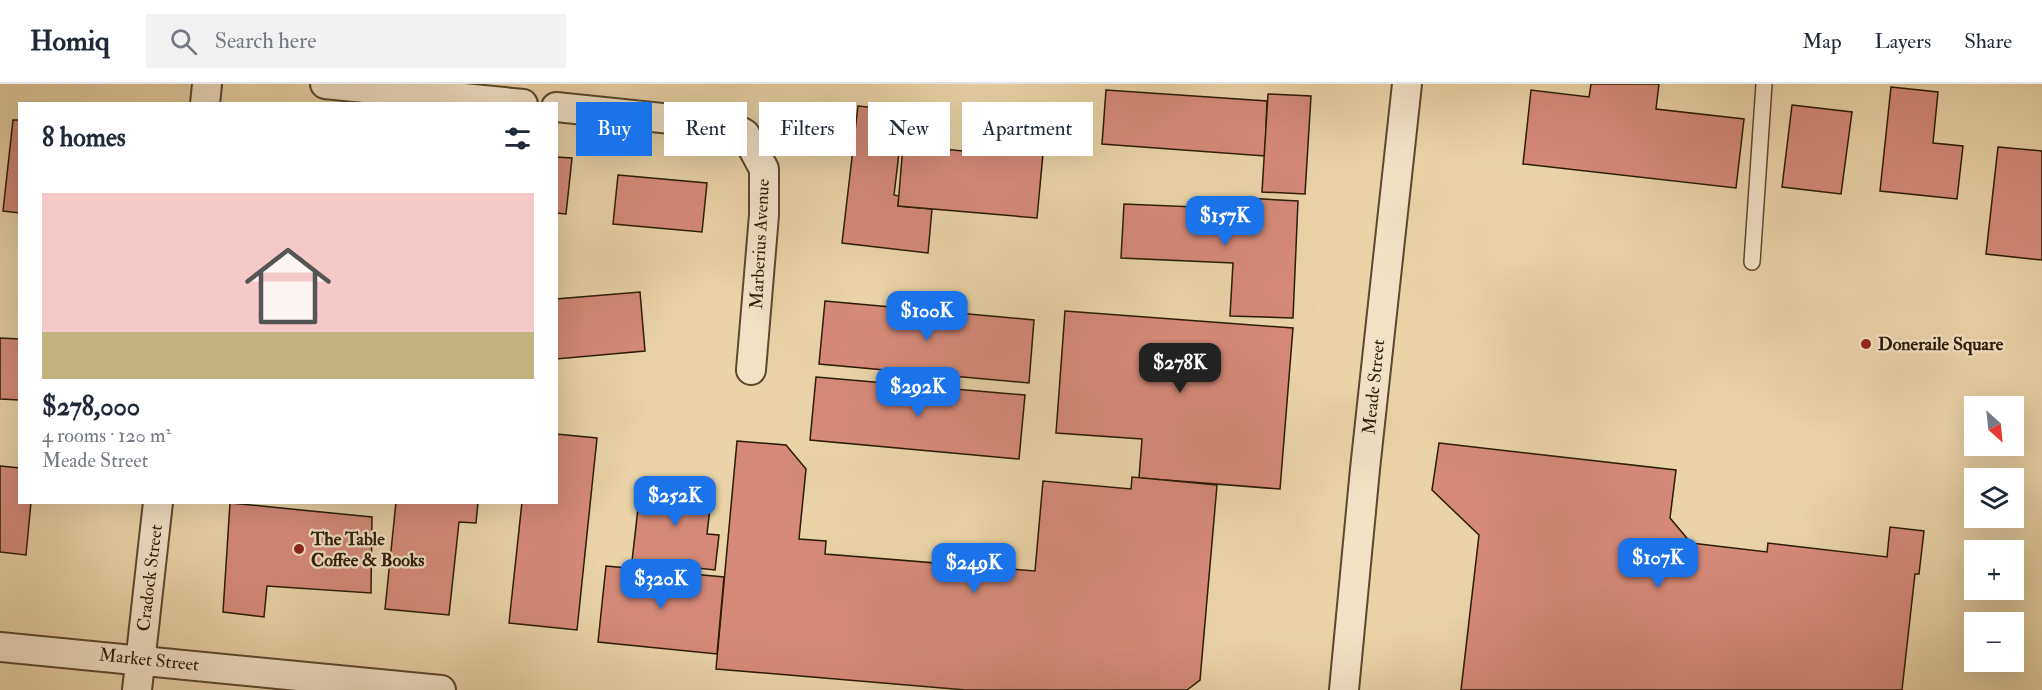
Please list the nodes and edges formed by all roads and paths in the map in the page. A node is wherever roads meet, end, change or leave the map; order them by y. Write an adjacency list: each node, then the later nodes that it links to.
1 (207, 84): 5 (street)
2 (325, 84): 6 (street)
3 (1407, 84): 15 (street, Meade Street)
4 (1764, 84): 8 (lane)
5 (205, 102)
6 (503, 102)
7 (558, 107): 9 (street, Marberius Avenue)
8 (1752, 262)
9 (751, 370)
10 (158, 504): 12 (street, Cradock Street)
11 (0, 646): 12 (street, Market Street)
12 (140, 659): 13 (street, Cradock Street); 14 (street, Market Street)
13 (137, 690)
14 (441, 690)
15 (1344, 690)

